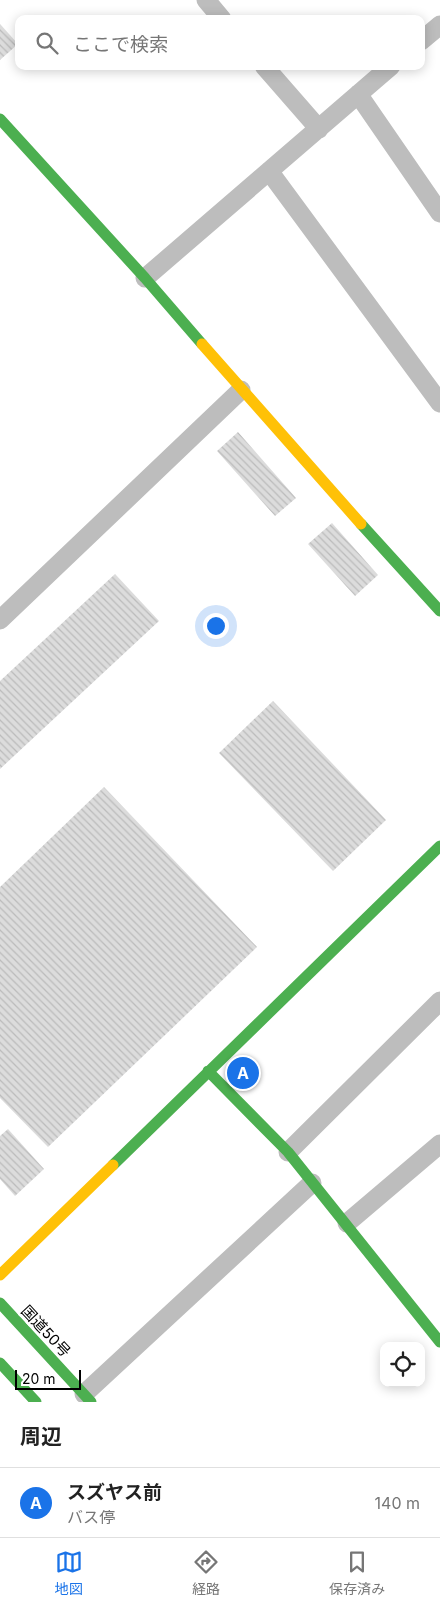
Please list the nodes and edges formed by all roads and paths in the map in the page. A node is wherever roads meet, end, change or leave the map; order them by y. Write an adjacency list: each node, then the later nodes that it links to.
1 (206, 0): 2 (street)
2 (219, 15)
3 (440, 26): 4 (street)
4 (425, 38)
5 (267, 70): 9 (street)
6 (386, 70): 7 (street)
7 (358, 94): 9 (street); 11 (street)
8 (0, 119): 12 (main road)
9 (319, 129): 10 (street)
10 (269, 171): 12 (street); 14 (street)
11 (440, 213)
12 (145, 278): 13 (main road)
13 (241, 390): 15 (main road); 16 (street)
14 (440, 403)
15 (440, 611)
16 (0, 620)
17 (438, 852): 19 (main road)
18 (440, 1001): 21 (street)
19 (208, 1071): 21 (main road); 24 (main road)
20 (440, 1144): 23 (street)
21 (288, 1152): 22 (main road)
22 (312, 1183): 23 (main road); 28 (street)
23 (346, 1223): 26 (main road)
24 (0, 1275)
25 (0, 1303): 28 (main road, 国道50号)
26 (440, 1342)
27 (0, 1363): 29 (main road)
28 (88, 1398)
29 (36, 1402)

